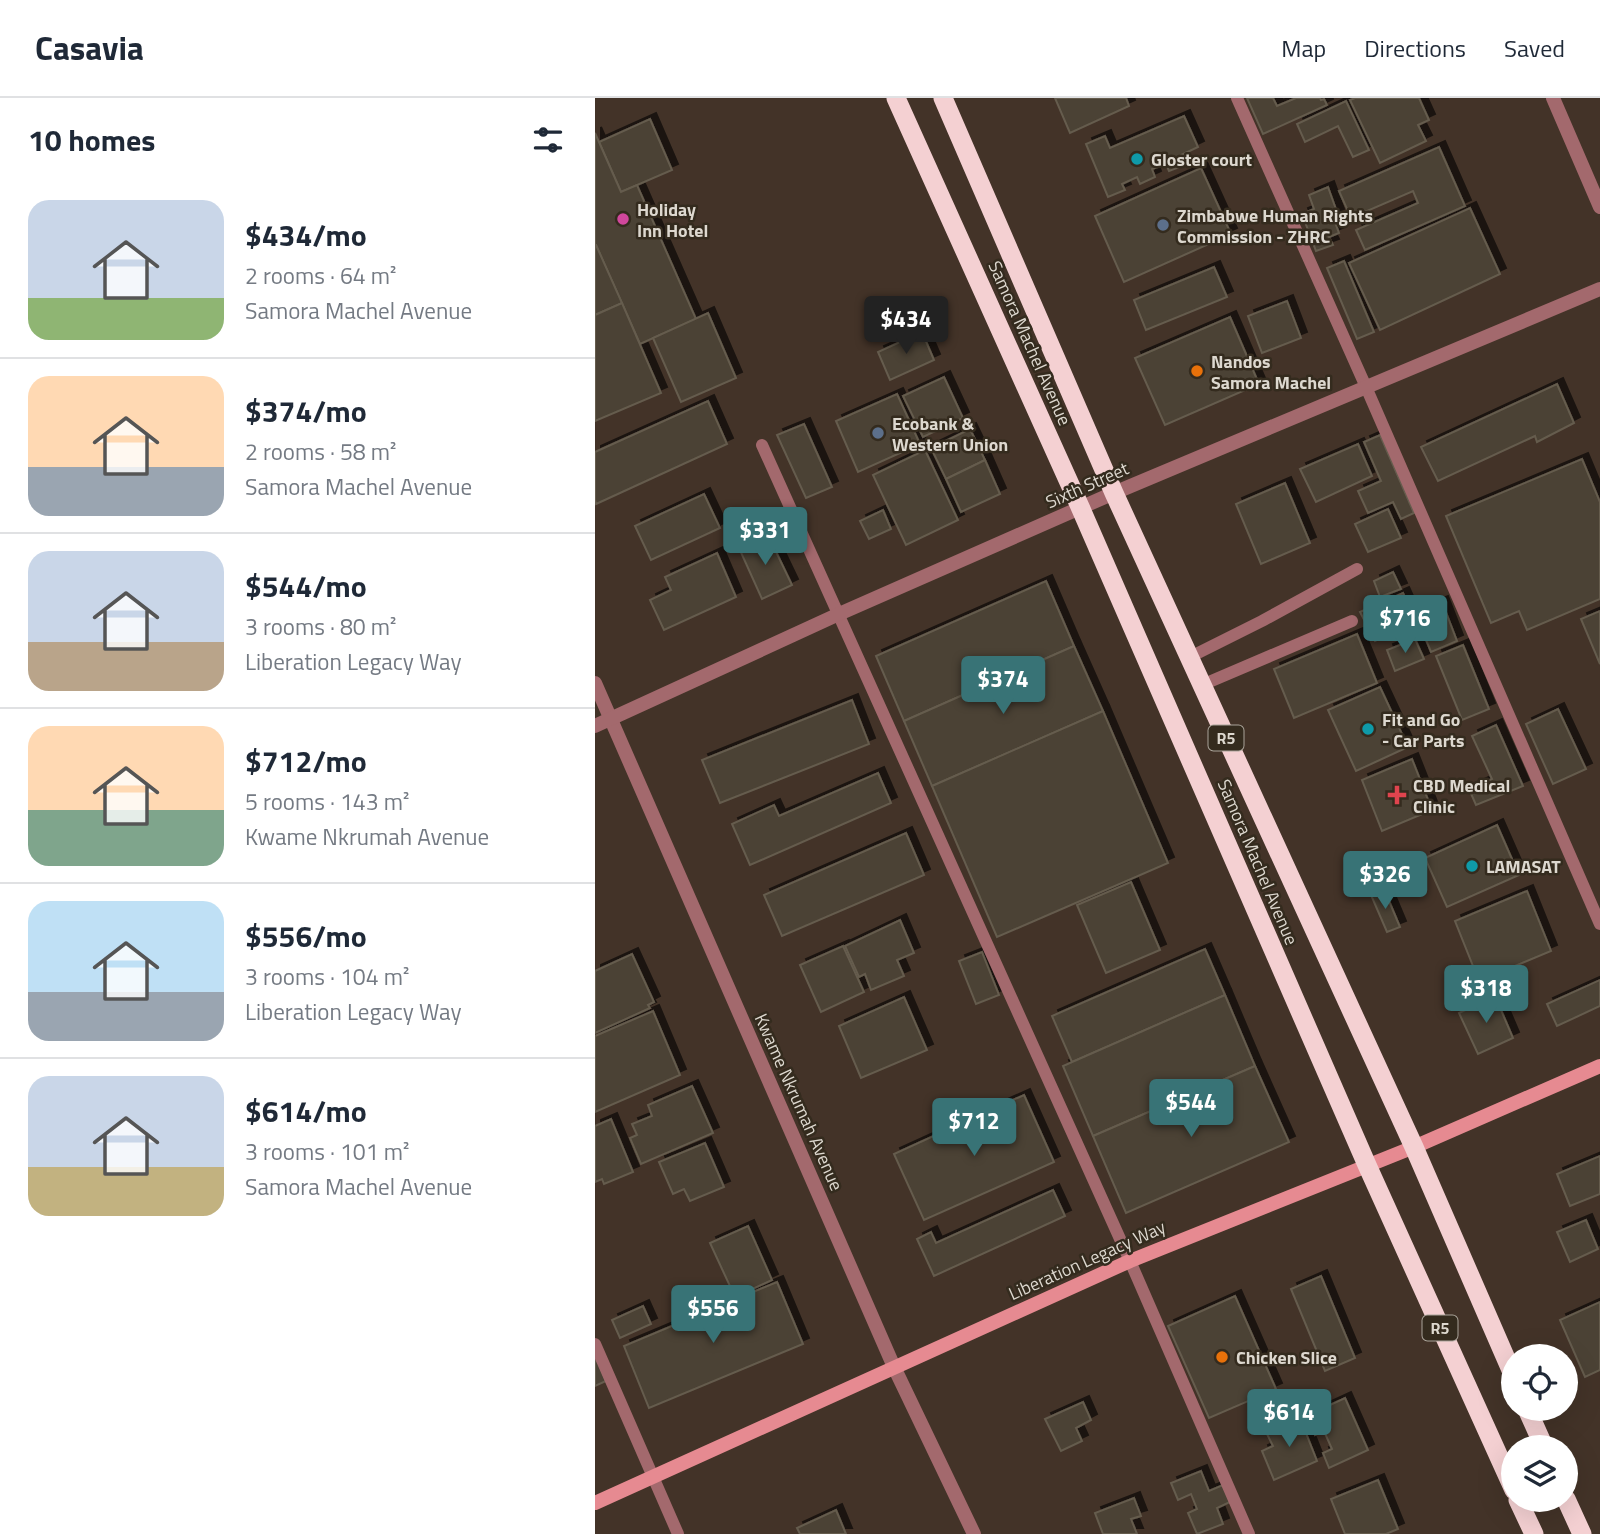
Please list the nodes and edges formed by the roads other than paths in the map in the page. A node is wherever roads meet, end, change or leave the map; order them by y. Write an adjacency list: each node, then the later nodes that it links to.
1 (896, 98): 10 (highway, Samora Machel Avenue / R5)
2 (943, 98): 9 (highway, Samora Machel Avenue / R5)
3 (1237, 98): 7 (lane)
4 (1553, 98): 5 (street)
5 (1600, 207)
6 (1600, 289): 7 (street, Sixth Street)
7 (1366, 387): 9 (street, Sixth Street); 19 (lane)
8 (762, 444): 12 (lane)
9 (1114, 494): 10 (street, Sixth Street); 14 (highway, Samora Machel Avenue / R5)
10 (1081, 509): 12 (street, Sixth Street); 22 (highway, Samora Machel Avenue / R5)
11 (1357, 569): 14 (lane)
12 (839, 614): 17 (street, Sixth Street); 23 (lane)
13 (1352, 621): 16 (lane)
14 (1189, 657): 16 (highway, Samora Machel Avenue / R5)
15 (595, 682): 17 (street, Kwame Nkrumah Avenue)
16 (1202, 685): 21 (highway, Samora Machel Avenue / R5)
17 (611, 719): 18 (street, Sixth Street); 26 (street, Kwame Nkrumah Avenue)
18 (595, 726)
19 (1600, 924)
20 (1600, 1066): 21 (main road, Liberation Legacy Way)
21 (1414, 1147): 22 (main road, Liberation Legacy Way); 25 (highway, Samora Machel Avenue / R5)
22 (1367, 1165): 23 (main road, Liberation Legacy Way); 27 (highway, Samora Machel Avenue / R5)
23 (1130, 1261): 26 (main road, Liberation Legacy Way); 34 (lane)
24 (595, 1344): 28 (lane)
25 (1501, 1347)
26 (894, 1367): 28 (main road, Liberation Legacy Way); 33 (street, Kwame Nkrumah Avenue)
27 (1501, 1461)
28 (653, 1478): 29 (main road, Liberation Legacy Way); 32 (lane)
29 (595, 1503)
30 (1524, 1512): 35 (highway)
31 (1572, 1512): 36 (highway)
32 (678, 1534)
33 (974, 1534)
34 (1249, 1534)
35 (1534, 1534)
36 (1581, 1534)

